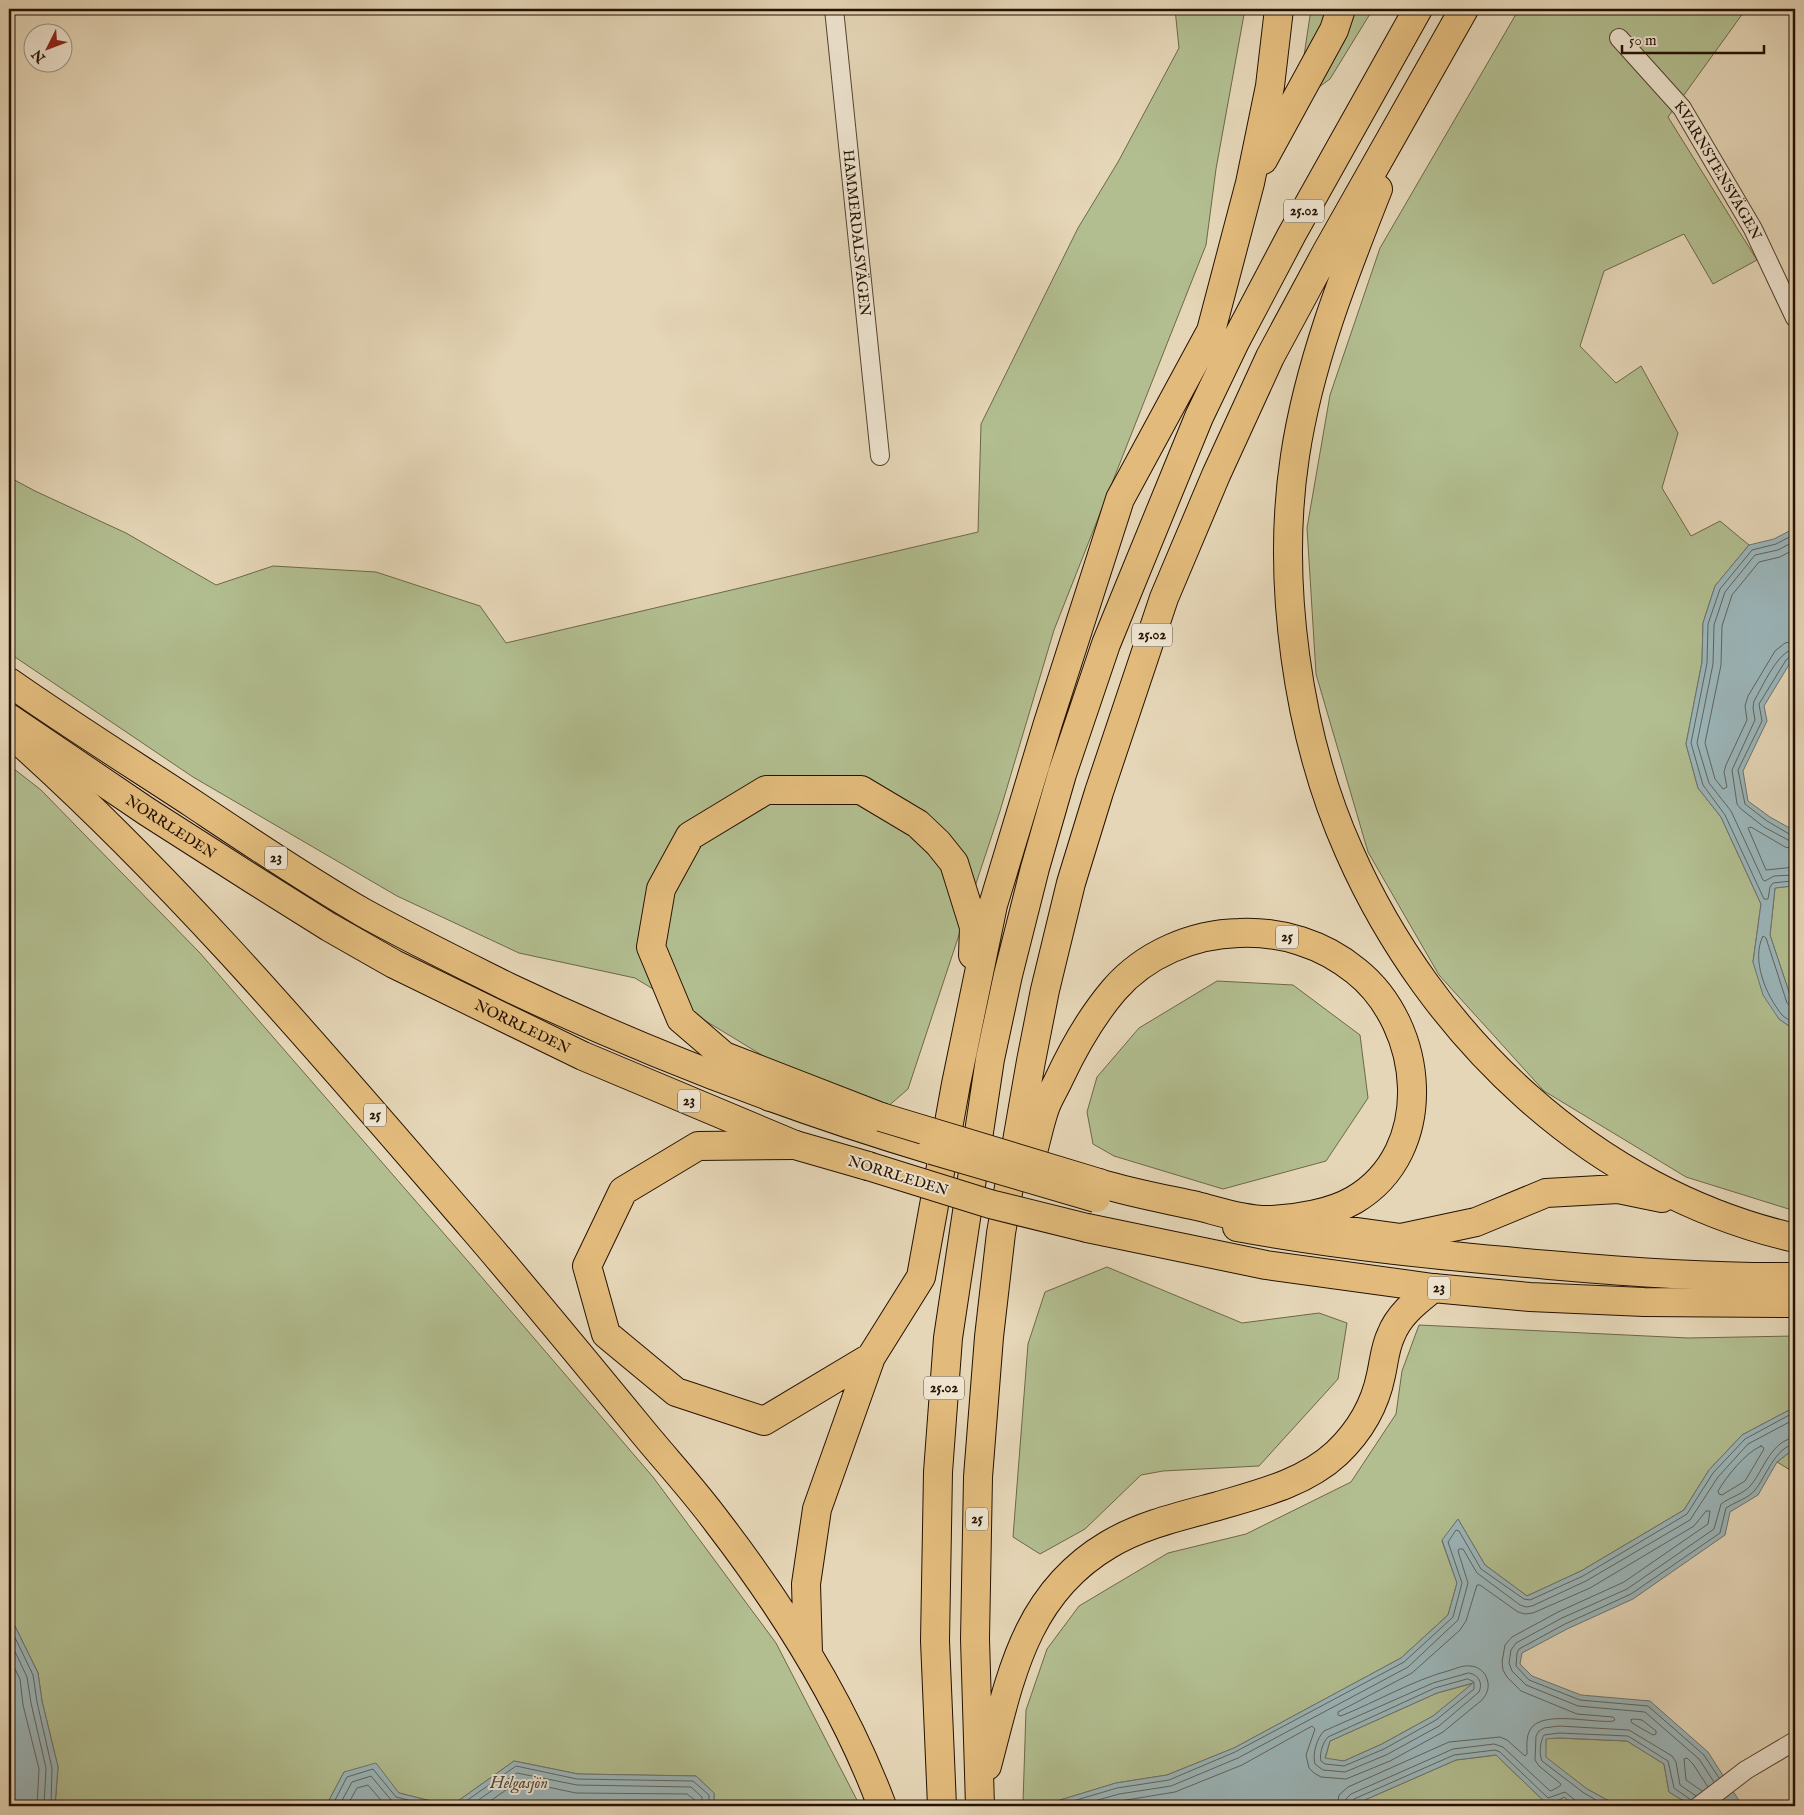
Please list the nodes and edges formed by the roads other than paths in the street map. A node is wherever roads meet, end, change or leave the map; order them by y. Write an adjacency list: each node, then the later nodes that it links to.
1 (834, 9): 10 (street, HAMMERDALSVÄGEN)
2 (1279, 9): 8 (main road)
3 (1341, 9): 8 (main road)
4 (1418, 9): 30 (main road, 25.02)
5 (1464, 9): 7 (main road, 25.02)
6 (1619, 38): 9 (street, KVARNSTENSVÄGEN)
7 (1423, 80): 18 (main road); 20 (main road, 25.02)
8 (1250, 183): 14 (main road)
9 (1795, 318)
10 (880, 456)
11 (9, 682): 15 (main road, NORRLEDEN / 23)
12 (9, 718): 16 (main road, NORRLEDEN / 23)
13 (9, 732): 26 (main road, 25)
14 (972, 1005): 15 (main road); 25 (main road)
15 (874, 1120): 17 (main road, bridge); 17 (main road, bridge)
16 (795, 1145): 23 (main road, NORRLEDEN / 23, bridge); 25 (main road)
17 (1098, 1190): 19 (main road, 25); 22 (main road, 23)
18 (1695, 1205): 19 (main road); 21 (main road)
19 (1270, 1220): 20 (main road, 25)
20 (1001, 1233): 28 (main road, 25)
21 (1795, 1238)
22 (1795, 1277)
23 (1433, 1288): 24 (main road, 23); 28 (main road)
24 (1795, 1303)
25 (870, 1358): 26 (main road)
26 (808, 1654): 29 (main road, 25)
27 (1795, 1741): 31 (street)
28 (980, 1800)
29 (882, 1806)
30 (942, 1806)
31 (1699, 1806)

